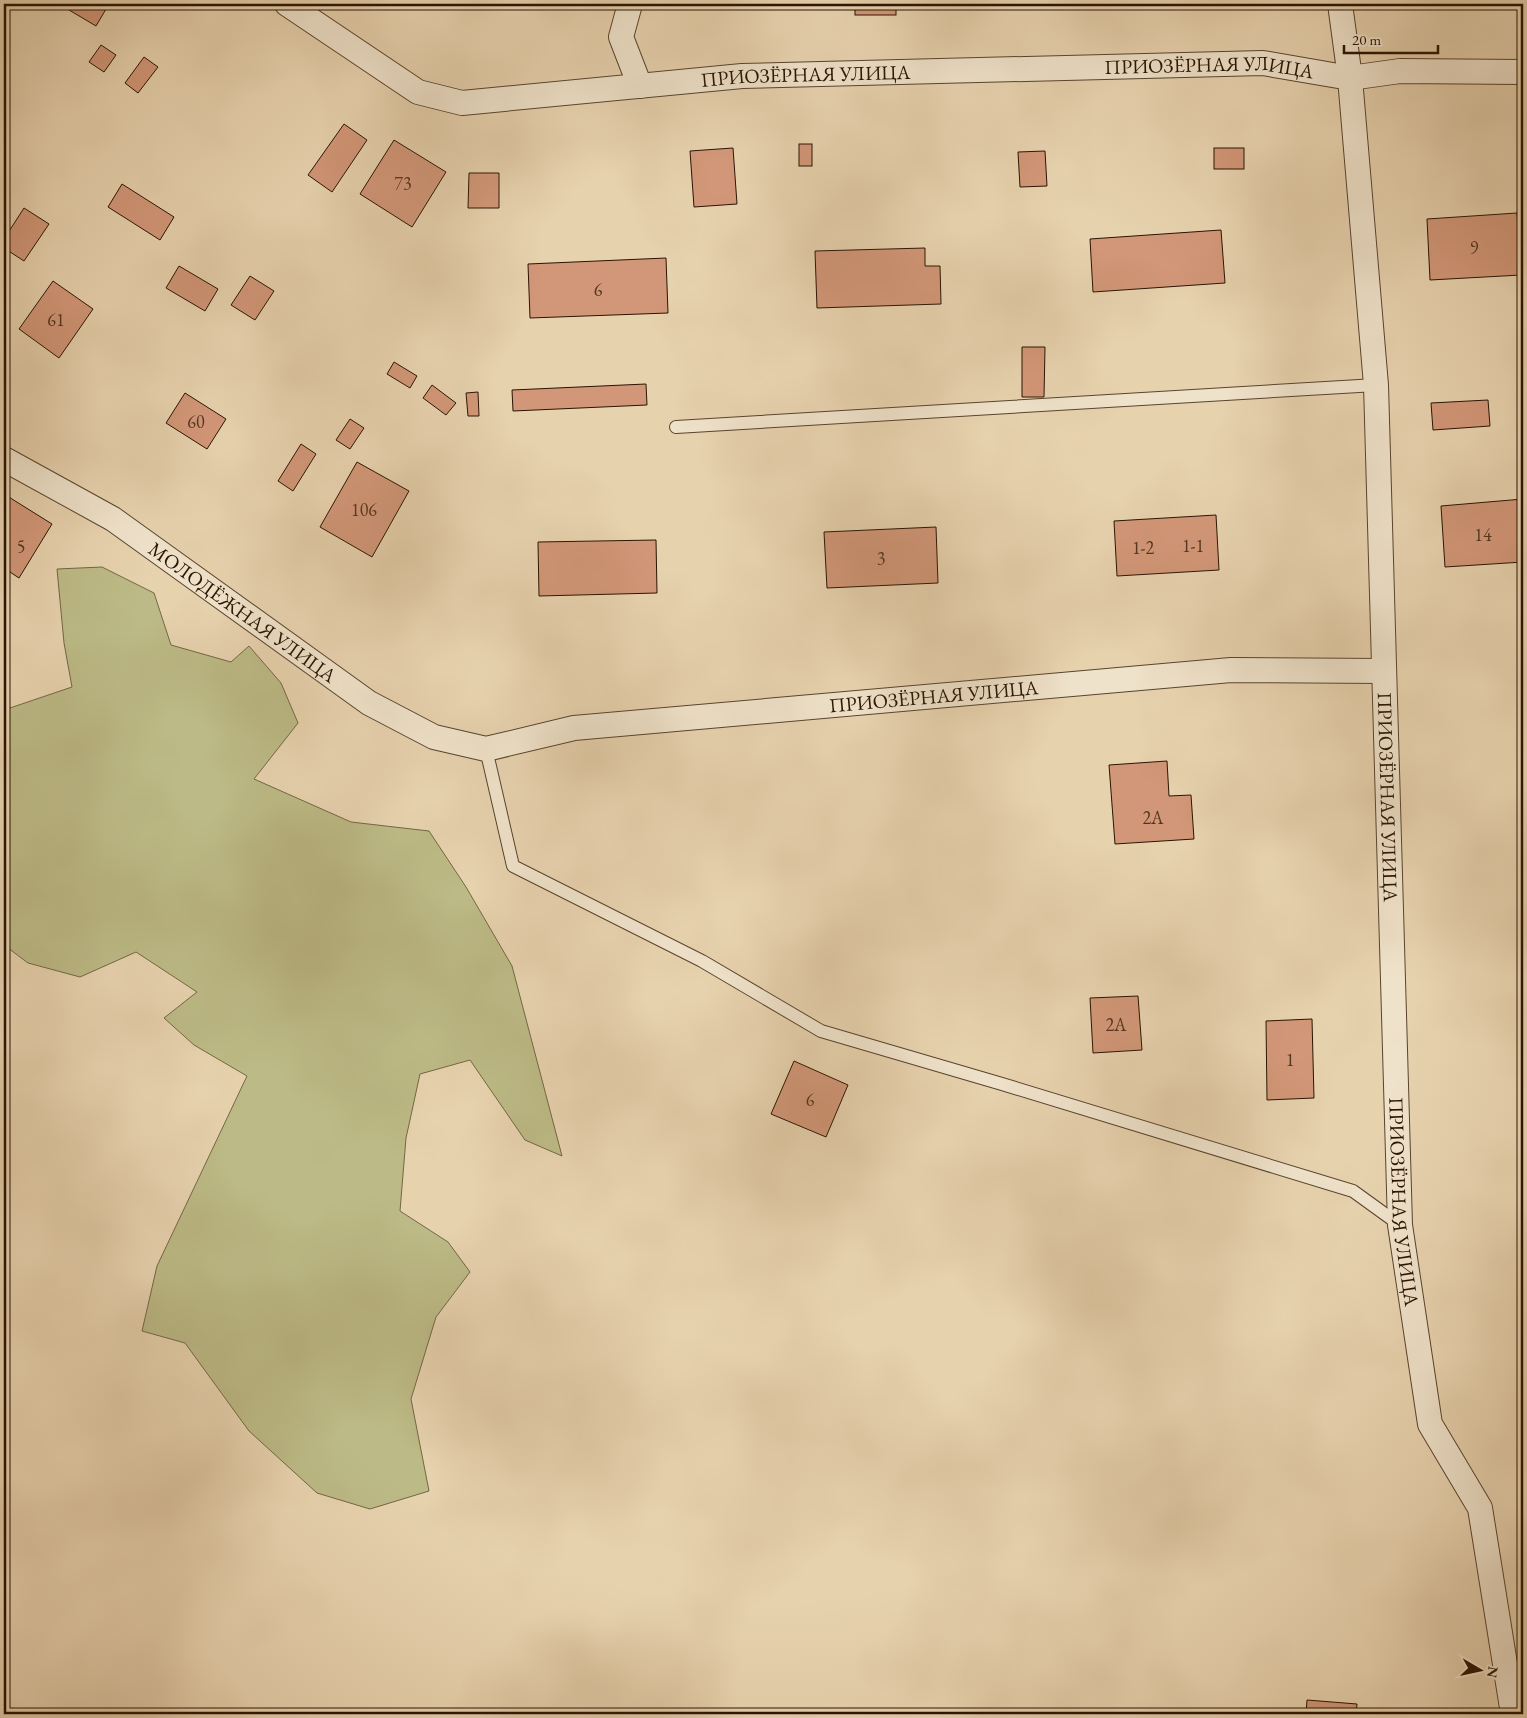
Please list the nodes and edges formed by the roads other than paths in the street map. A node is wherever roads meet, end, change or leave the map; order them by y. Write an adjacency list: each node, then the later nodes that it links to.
1 (287, 4): 6 (street, ПРИОЗЁРНАЯ УЛИЦА)
2 (630, 4): 6 (street)
3 (1340, 4): 5 (street, ПРИОЗЁРНАЯ УЛИЦА)
4 (1523, 72): 5 (street)
5 (1350, 78): 6 (street, ПРИОЗЁРНАЯ УЛИЦА); 7 (street, ПРИОЗЁРНАЯ УЛИЦА)
6 (640, 86)
7 (1376, 385): 8 (lane); 10 (street, ПРИОЗЁРНАЯ УЛИЦА)
8 (676, 427)
9 (4, 459): 11 (street, МОЛОДЁЖНАЯ УЛИЦА)
10 (1383, 671): 11 (street, ПРИОЗЁРНАЯ УЛИЦА); 12 (street, ПРИОЗЁРНАЯ УЛИЦА)
11 (486, 749): 12 (lane)
12 (1400, 1225): 13 (street, ПРИОЗЁРНАЯ УЛИЦА)
13 (1513, 1714)

